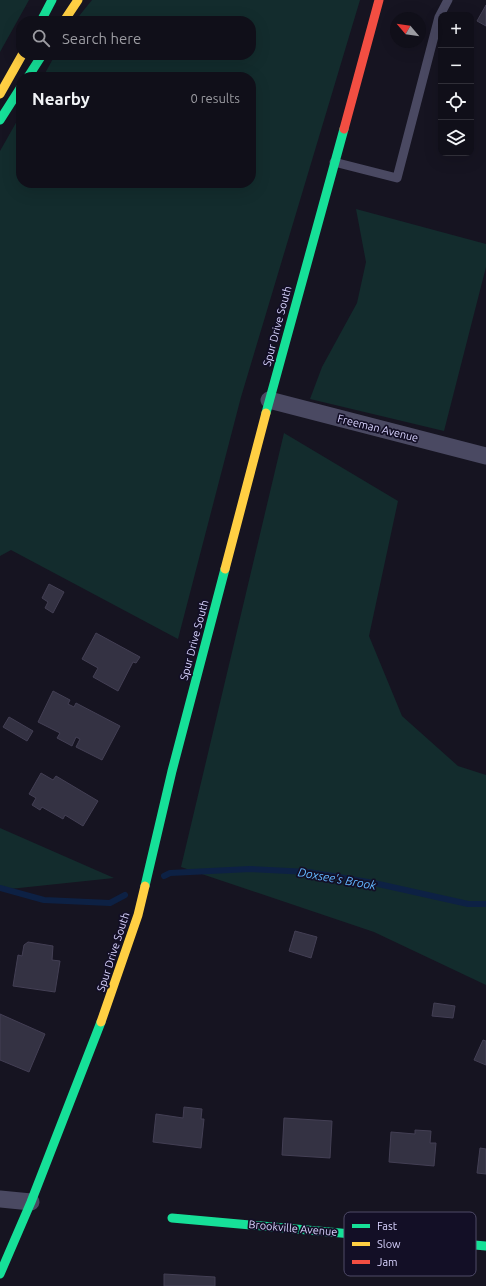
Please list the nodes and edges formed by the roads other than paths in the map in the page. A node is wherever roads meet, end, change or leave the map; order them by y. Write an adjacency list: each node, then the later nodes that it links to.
1 (52, 0): 5 (main road)
2 (78, 0): 6 (main road)
3 (379, 0): 13 (main road, Spur Drive South)
4 (448, 0): 13 (lane)
5 (43, 16)
6 (67, 16)
7 (19, 60): 10 (main road)
8 (39, 60): 9 (main road)
9 (31, 72)
10 (0, 94)
11 (16, 96): 12 (main road)
12 (0, 120)
13 (334, 162): 14 (main road, Spur Drive South)
14 (269, 400): 15 (street, Freeman Avenue); 17 (main road, Spur Drive South)
15 (486, 456)
16 (0, 1199): 17 (street)
17 (30, 1202): 22 (main road, Spur Drive South)
18 (172, 1218): 19 (main road, Brookville Avenue)
19 (344, 1233)
20 (476, 1245): 21 (main road, Brookville Avenue)
21 (486, 1246)
22 (0, 1274)

